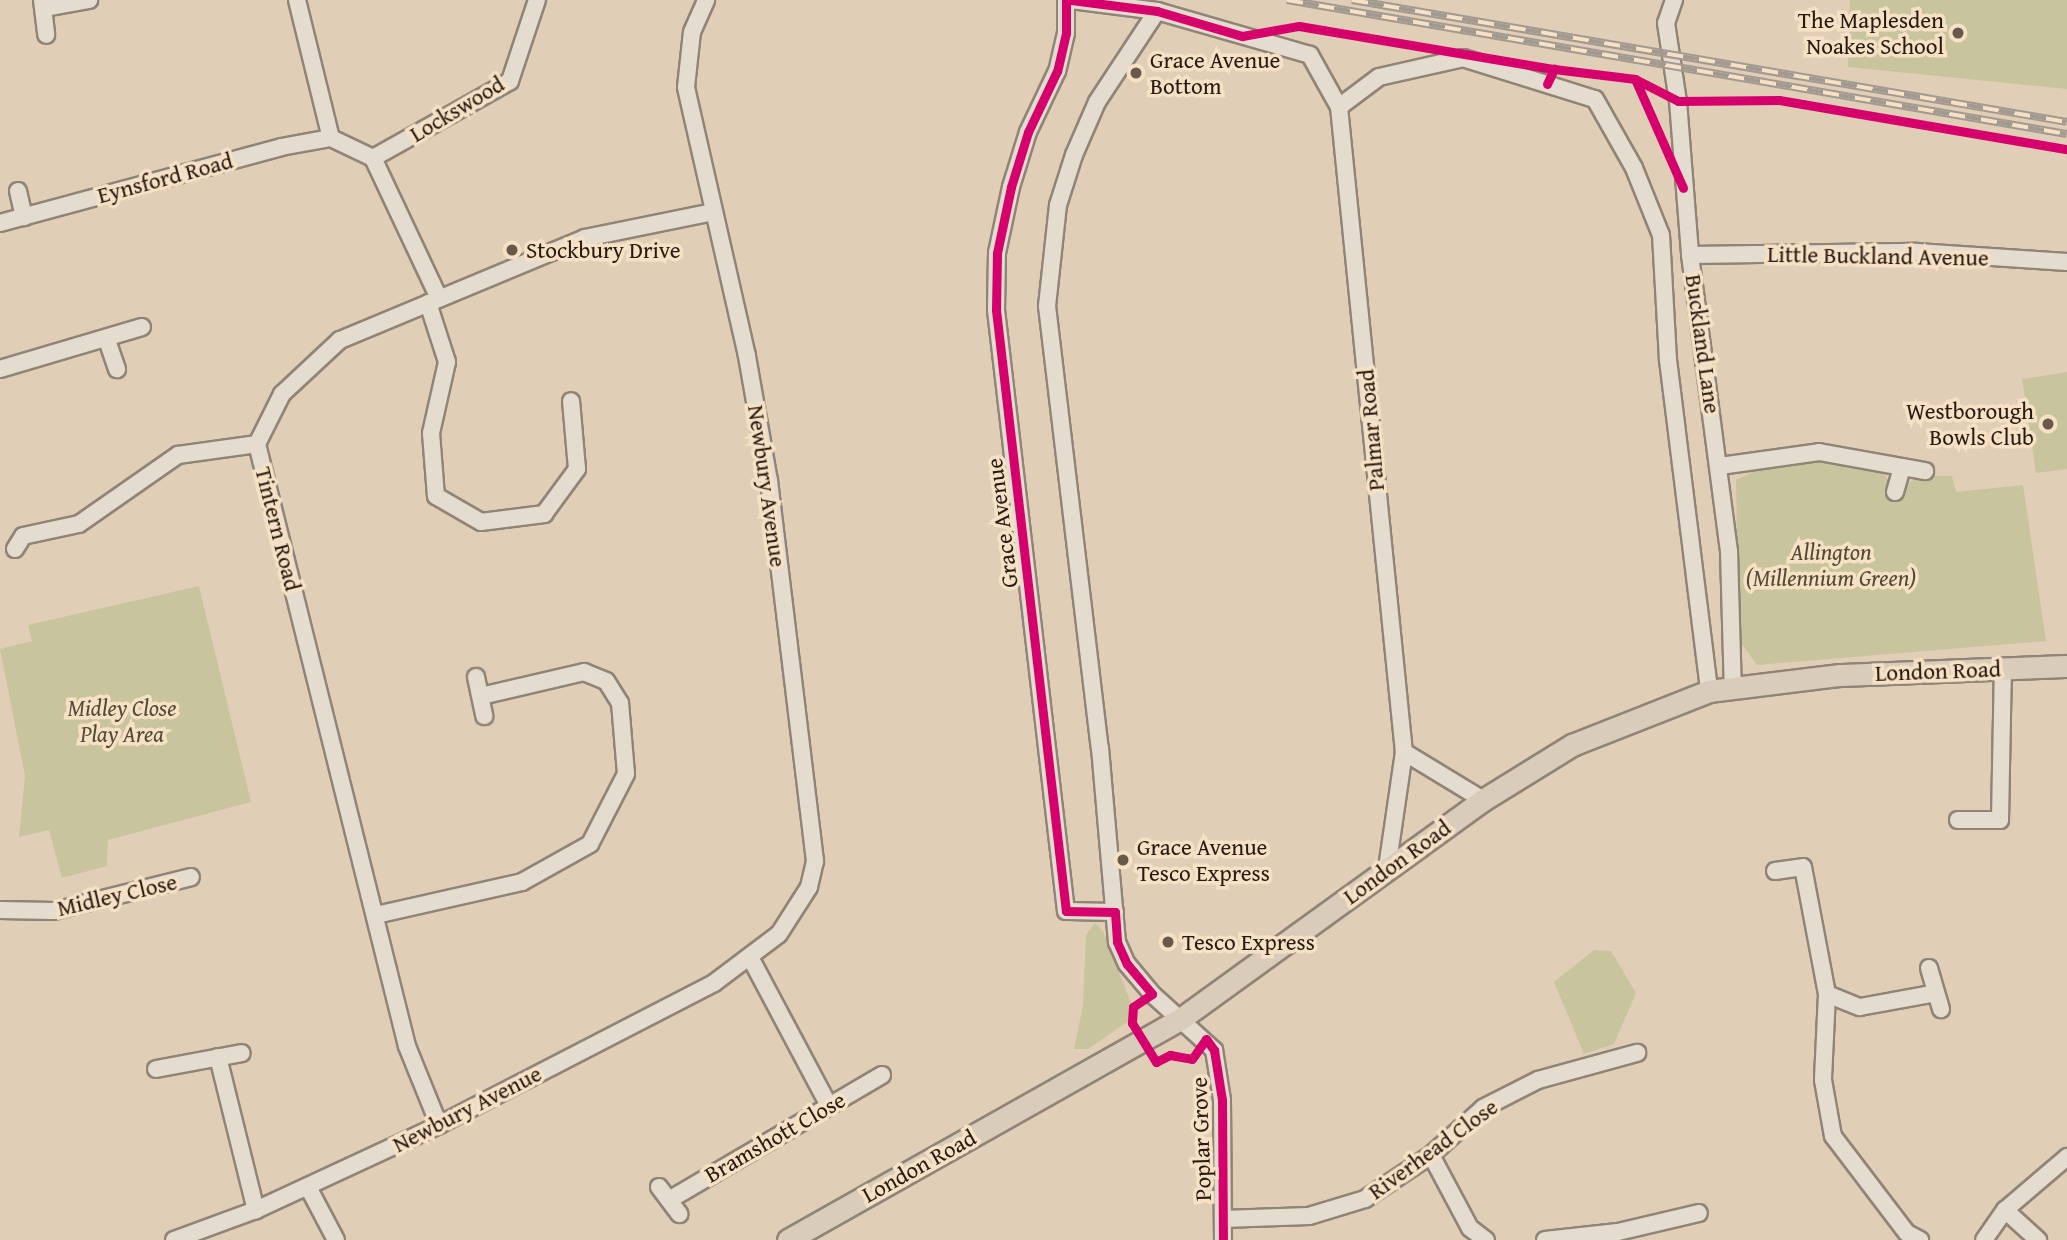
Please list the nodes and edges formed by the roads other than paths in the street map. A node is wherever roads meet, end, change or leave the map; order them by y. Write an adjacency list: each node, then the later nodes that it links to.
1 (89, 0): 7 (street)
2 (297, 0): 11 (street)
3 (706, 0): 14 (street, Newbury Avenue)
4 (1068, 0): 8 (street); 45 (street, Grace Avenue)
5 (1674, 0): 17 (street, Buckland Lane)
6 (533, 1): 12 (street, Lockswood)
7 (43, 4): 9 (street)
8 (1157, 11): 10 (street); 45 (street)
9 (46, 36)
10 (1339, 107): 35 (street, Buckland Lane); 38 (street, Palmar Road)
11 (331, 138): 12 (street); 15 (street, Eynsford Road)
12 (373, 158): 19 (street)
13 (18, 191): 15 (street)
14 (713, 212): 19 (street, Tintern Road); 47 (street, Newbury Avenue)
15 (24, 217): 16 (street, Eynsford Road)
16 (0, 223)
17 (1690, 256): 18 (street, Little Buckland Avenue); 26 (street, Buckland Lane)
18 (2067, 262)
19 (434, 300): 24 (street); 25 (street, Tintern Road)
20 (142, 327): 21 (street)
21 (107, 340): 22 (street); 23 (street)
22 (0, 369)
23 (117, 369)
24 (571, 402)
25 (257, 444): 30 (street); 46 (street, Tintern Road)
26 (1720, 466): 27 (street); 34 (street, Buckland Lane)
27 (1902, 467): 28 (street); 29 (street)
28 (1925, 471)
29 (1895, 492)
30 (15, 549)
31 (2067, 666): 32 (main road, London Road)
32 (2003, 669): 34 (main road, London Road); 40 (street)
33 (476, 677): 36 (street)
34 (1733, 690): 35 (main road, London Road)
35 (1709, 691): 39 (main road, London Road)
36 (481, 696): 37 (street); 46 (street)
37 (484, 716)
38 (1404, 752): 39 (street); 41 (street, Palmar Road)
39 (1483, 800): 41 (main road, London Road)
40 (1958, 820)
41 (1387, 868): 52 (main road, London Road)
42 (1775, 871): 50 (street)
43 (191, 877): 44 (street, Midley Close)
44 (0, 910)
45 (1115, 912): 52 (street)
46 (376, 915): 59 (street, Tintern Road)
47 (751, 959): 58 (street); 59 (street, Newbury Avenue)
48 (1929, 968): 49 (street)
49 (1936, 993): 50 (street); 51 (street)
50 (1827, 994): 74 (street)
51 (1941, 1009)
52 (1179, 1020): 67 (street, Poplar Grove); 70 (main road, London Road)
53 (242, 1053): 55 (street)
54 (1637, 1053): 60 (street, Riverhead Close)
55 (218, 1057): 56 (street); 63 (street)
56 (156, 1069)
57 (882, 1075): 58 (street, Bramshott Close)
58 (829, 1106): 66 (street, Bramshott Close)
59 (439, 1125): 62 (street, Newbury Avenue)
60 (1431, 1155): 67 (street, Riverhead Close); 72 (street)
61 (2067, 1157): 64 (street)
62 (308, 1187): 63 (street, Newbury Avenue); 69 (street)
63 (256, 1210): 68 (street, Newbury Avenue)
64 (2005, 1210): 75 (street); 76 (street)
65 (1699, 1213): 73 (street)
66 (679, 1214)
67 (1223, 1219): 71 (street, Poplar Grove)
68 (174, 1240)
69 (336, 1240)
70 (788, 1240)
71 (1223, 1240)
72 (1486, 1240)
73 (1545, 1240)
74 (1920, 1240)
75 (1984, 1240)
76 (2038, 1240)

